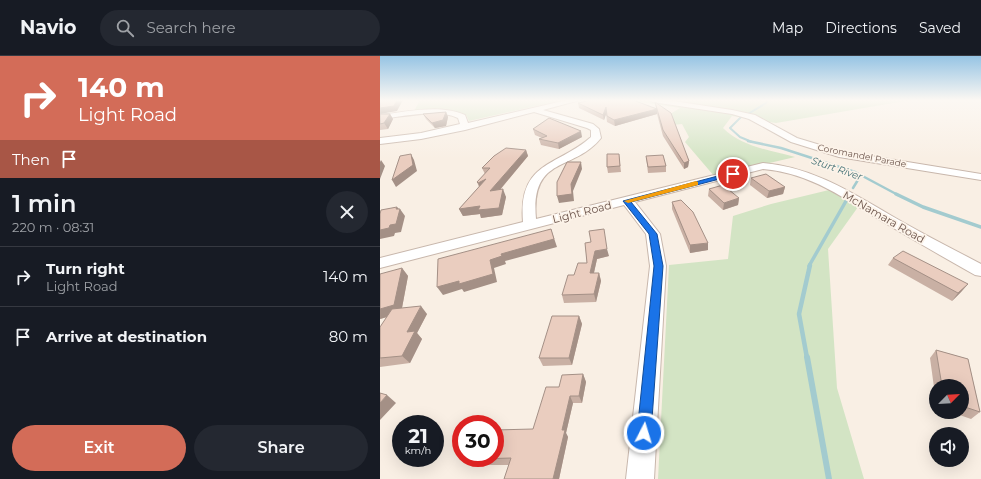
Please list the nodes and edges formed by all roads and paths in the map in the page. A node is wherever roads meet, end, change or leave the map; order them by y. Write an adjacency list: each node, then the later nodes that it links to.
1 (463, 120): 5 (street)
2 (494, 120): 5 (street)
3 (568, 120): 12 (street)
4 (758, 120): 10 (street, Coromandel Parade)
5 (465, 127): 6 (street)
6 (405, 139): 7 (street); 8 (street)
7 (380, 141)
8 (386, 149)
9 (785, 168): 11 (street, Light Road); 14 (street, McNamara Road)
10 (981, 177)
11 (627, 201): 12 (street, Light Road); 15 (street)
12 (530, 225): 13 (street, Light Road)
13 (380, 263)
14 (981, 271)
15 (640, 479)

